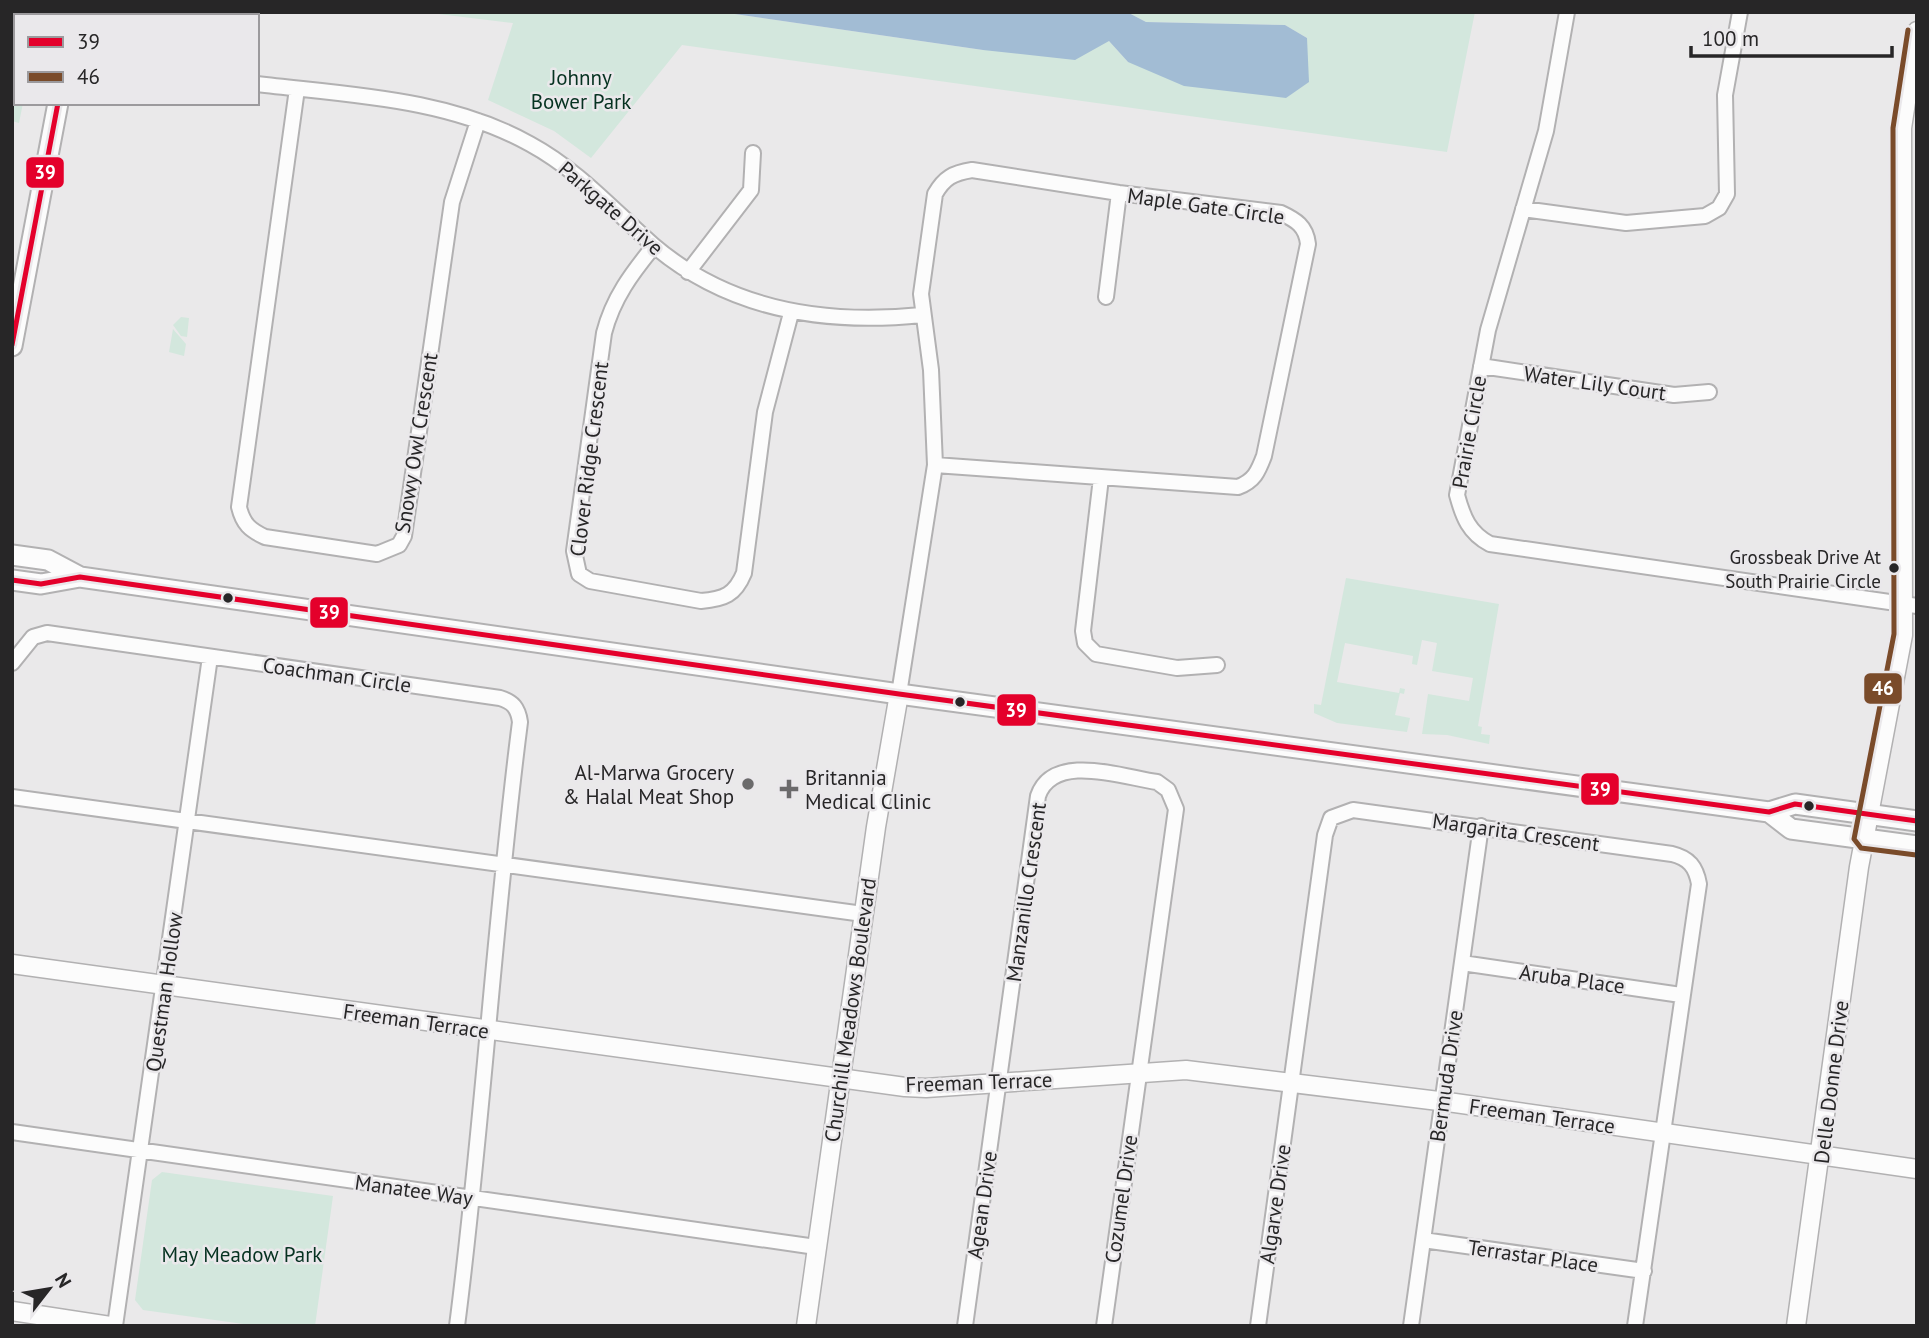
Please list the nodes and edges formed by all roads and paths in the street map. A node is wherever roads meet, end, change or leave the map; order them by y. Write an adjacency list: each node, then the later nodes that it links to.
1 (1567, 12): 11 (street, Prairie Circle)
2 (1740, 12): 11 (street)
3 (1917, 31): 4 (street, Delle Donne Drive)
4 (1912, 79): 25 (street, Delle Donne Drive)
5 (259, 84): 6 (street, Parkgate Drive)
6 (297, 89): 8 (street, Parkgate Drive); 8 (street, Snowy Owl Crescent)
7 (58, 105): 17 (main road)
8 (478, 121): 12 (street, Parkgate Drive)
9 (753, 153): 13 (street)
10 (1119, 193): 14 (street); 16 (street, Maple Gate Circle); 21 (street, Maple Gate Circle)
11 (1523, 209): 18 (street, Prairie Circle)
12 (654, 246): 13 (street, Parkgate Drive); 15 (street, Clover Ridge Crescent)
13 (688, 272): 15 (street, Parkgate Drive)
14 (1106, 297)
15 (791, 313): 16 (street, Parkgate Drive)
16 (922, 315): 20 (street, Maple Gate Circle)
17 (12, 346)
18 (1481, 366): 19 (street, Water Lily Court); 25 (street, Prairie Circle)
19 (1709, 392)
20 (935, 465): 21 (street, Maple Gate Circle); 29 (street, Maple Gate Circle)
21 (1101, 478): 28 (street)
22 (12, 555): 23 (main road)
23 (80, 577): 24 (main road); 29 (main road)
24 (12, 580)
25 (1910, 605): 32 (street, Delle Donne Drive)
26 (210, 657): 27 (street, Coachman Circle); 33 (street, Questman Hollow); 38 (street, Coachman Circle)
27 (12, 663)
28 (1217, 665)
29 (899, 694): 31 (main road); 39 (street, Churchill Meadows Boulevard)
30 (12, 797): 33 (street)
31 (1769, 812): 32 (main road); 36 (main road)
32 (1868, 814): 34 (main road); 36 (street, Delle Donne Drive)
33 (187, 820): 38 (street); 42 (street, Questman Hollow)
34 (1917, 821)
35 (1481, 827): 40 (street, Bermuda Drive); 43 (street, Margarita Crescent); 47 (street, Margarita Crescent)
36 (1863, 839): 37 (main road); 53 (street, Delle Donne Drive)
37 (1917, 846)
38 (502, 863): 39 (street); 44 (street)
39 (863, 914): 46 (street, Churchill Meadows Boulevard)
40 (1462, 963): 43 (street, Aruba Place); 49 (street, Bermuda Drive)
41 (12, 964): 42 (street, Freeman Terrace)
42 (164, 985): 44 (street, Freeman Terrace); 52 (street, Questman Hollow)
43 (1681, 995): 51 (street, Margarita Crescent)
44 (490, 1031): 46 (street, Freeman Terrace); 55 (street)
45 (1139, 1072): 47 (street, Freeman Terrace); 48 (street, Freeman Terrace); 48 (street, Manzanillo Crescent); 65 (street, Cozumel Drive)
46 (840, 1079): 48 (street, Freeman Terrace); 57 (street, Churchill Meadows Boulevard)
47 (1291, 1082): 49 (street, Freeman Terrace); 66 (street, Algarve Drive)
48 (998, 1083): 64 (street, Agean Drive)
49 (1443, 1103): 51 (street, Freeman Terrace); 56 (street, Bermuda Drive)
50 (12, 1132): 52 (street, Manatee Way)
51 (1662, 1134): 53 (street, Freeman Terrace); 58 (street)
52 (142, 1151): 55 (street, Manatee Way); 61 (street, Questman Hollow)
53 (1822, 1156): 54 (street, Freeman Terrace); 69 (street, Delle Donne Drive)
54 (1917, 1169)
55 (474, 1198): 57 (street, Manatee Way); 62 (street)
56 (1423, 1240): 58 (street, Terrastar Place); 67 (street, Bermuda Drive)
57 (816, 1247): 63 (street, Churchill Meadows Boulevard)
58 (1644, 1271): 68 (street)
59 (12, 1311): 60 (street)
60 (110, 1326)
61 (115, 1326)
62 (457, 1326)
63 (806, 1326)
64 (965, 1326)
65 (1104, 1326)
66 (1258, 1326)
67 (1411, 1326)
68 (1635, 1326)
69 (1796, 1326)

